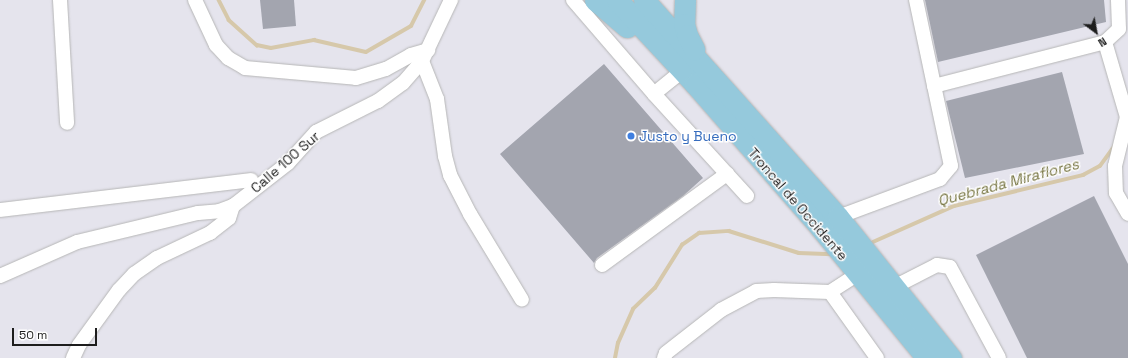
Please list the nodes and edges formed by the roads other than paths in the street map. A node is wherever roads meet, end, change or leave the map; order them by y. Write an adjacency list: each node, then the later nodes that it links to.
1 (60, 0): 17 (street)
2 (195, 0): 12 (street)
3 (451, 0): 12 (street, Calle 100 Sur)
4 (573, 0): 16 (street)
5 (595, 0): 14 (highway)
6 (617, 0): 18 (highway, Troncal de Occidente)
7 (644, 0): 13 (highway, Troncal de Occidente)
8 (685, 0): 13 (highway)
9 (916, 0): 15 (street)
10 (1118, 0): 11 (street)
11 (1105, 42): 15 (street); 24 (street)
12 (425, 56): 22 (street, Calle 100 Sur); 31 (street)
13 (711, 74): 25 (highway, Troncal de Occidente)
14 (676, 76): 16 (street); 18 (highway)
15 (934, 86): 25 (street)
16 (654, 94): 19 (street)
17 (68, 123)
18 (745, 142): 27 (highway, Troncal de Occidente)
19 (727, 174): 21 (street); 26 (street)
20 (251, 180): 23 (street)
21 (747, 196)
22 (233, 206): 28 (street, Calle 100 Sur); 32 (street)
23 (0, 210)
24 (1128, 214)
25 (838, 217): 29 (highway, Troncal de Occidente)
26 (602, 265)
27 (858, 274): 30 (street); 35 (highway, Troncal de Occidente)
28 (0, 276)
29 (894, 287): 36 (highway, Troncal de Occidente); 37 (street)
30 (830, 292): 33 (street); 34 (street)
31 (522, 300)
32 (73, 358)
33 (664, 358)
34 (877, 358)
35 (927, 358)
36 (951, 358)
37 (999, 358)

